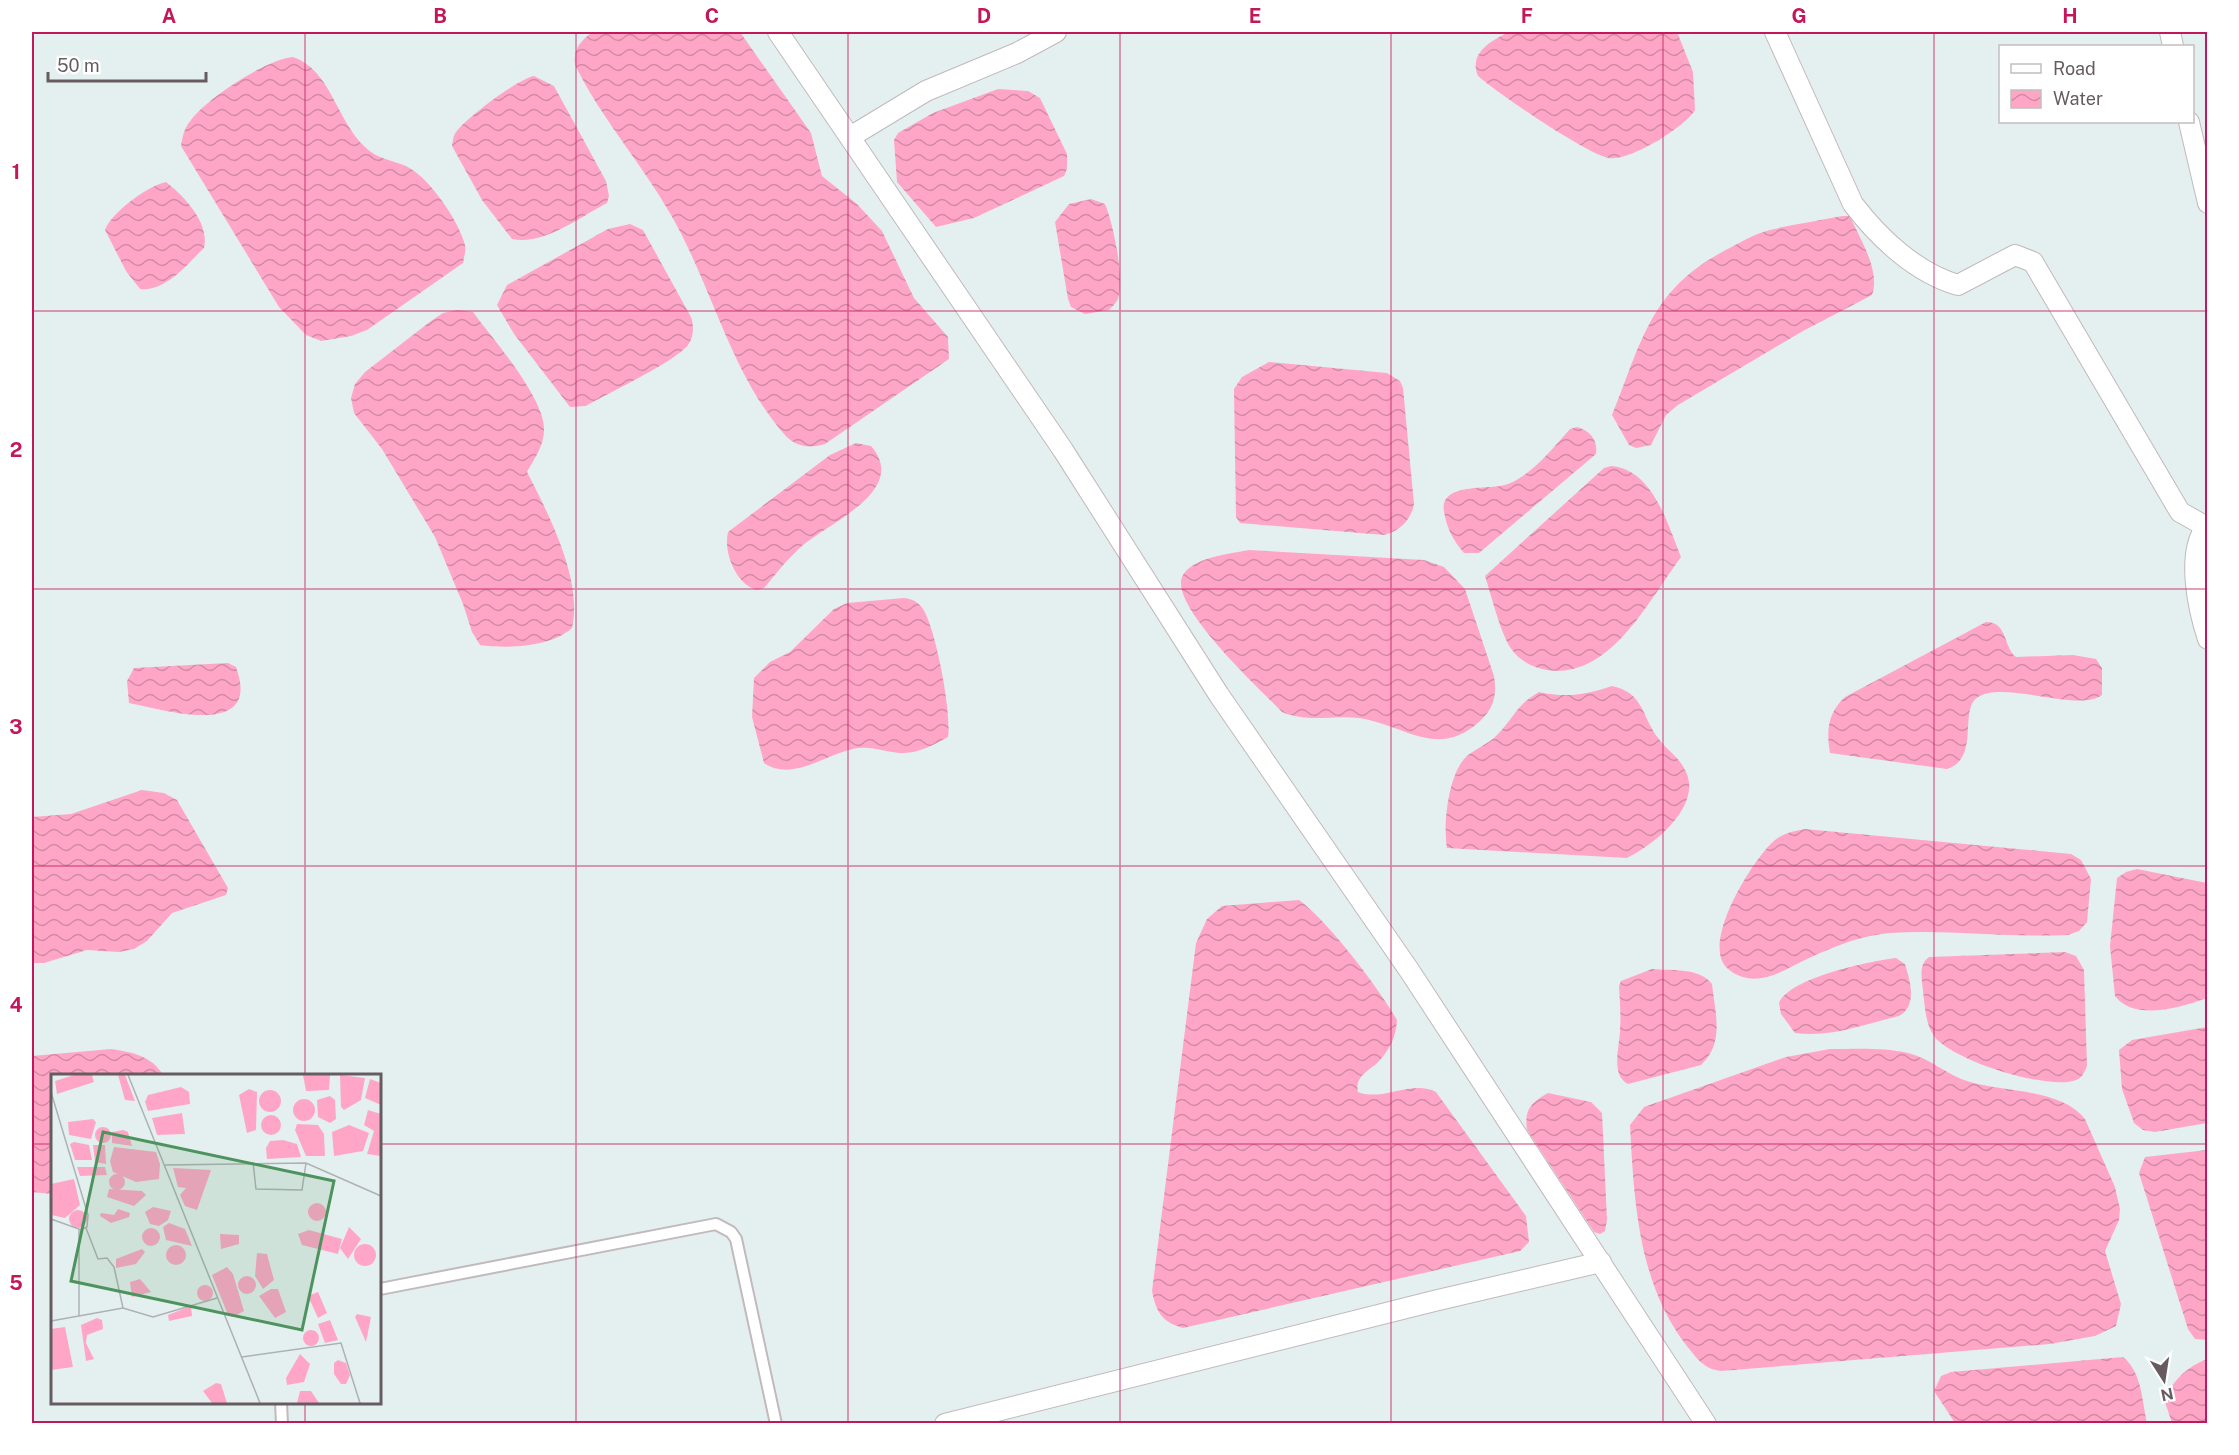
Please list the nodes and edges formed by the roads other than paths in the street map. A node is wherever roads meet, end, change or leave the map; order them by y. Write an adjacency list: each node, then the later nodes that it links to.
1 (778, 32): 5 (street)
2 (1056, 32): 5 (street)
3 (1775, 32): 7 (street)
4 (2190, 123): 6 (street)
5 (850, 138): 9 (street)
6 (2208, 203)
7 (2206, 526): 8 (street)
8 (2208, 639)
9 (1600, 1262): 14 (street); 15 (street)
10 (381, 1289): 13 (lane)
11 (281, 1404): 12 (lane)
12 (282, 1424)
13 (776, 1424)
14 (945, 1424)
15 (1706, 1424)

